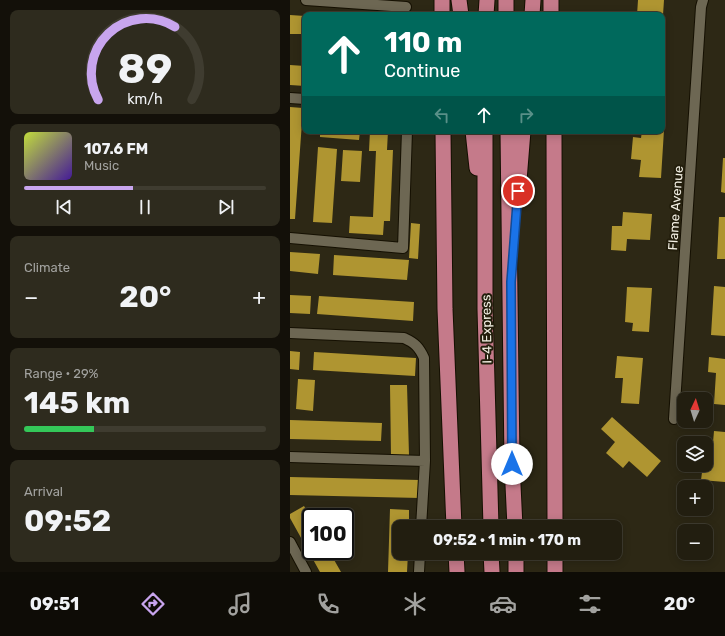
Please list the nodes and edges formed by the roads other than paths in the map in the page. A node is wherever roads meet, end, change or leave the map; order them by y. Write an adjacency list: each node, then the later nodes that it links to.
1 (306, 0): 9 (street)
2 (442, 0): 10 (highway)
3 (459, 0): 11 (highway)
4 (487, 0): 12 (highway)
5 (506, 0): 13 (highway)
6 (533, 0): 14 (highway)
7 (551, 0): 15 (highway)
8 (703, 0): 29 (street, Flame Avenue)
9 (407, 7)
10 (442, 12)
11 (461, 12)
12 (486, 12)
13 (506, 12)
14 (532, 12)
15 (552, 12)
16 (290, 98): 17 (street)
17 (302, 99)
18 (407, 134): 25 (street)
19 (443, 134): 33 (highway)
20 (473, 134): 26 (highway)
21 (485, 134): 26 (highway, I-4 Express)
22 (508, 134): 27 (highway, I-4 Express)
23 (523, 134): 27 (highway)
24 (554, 134): 36 (highway)
25 (290, 238)
26 (485, 245): 34 (highway, I-4 Express)
27 (511, 282): 35 (highway, I-4 Express)
28 (290, 333): 31 (street)
29 (674, 419)
30 (290, 457): 31 (street)
31 (425, 461): 32 (street)
32 (421, 520)
33 (454, 520)
34 (491, 520)
35 (515, 520)
36 (555, 520)
37 (290, 542): 43 (street)
38 (420, 560): 45 (street)
39 (456, 560): 46 (highway)
40 (491, 560): 47 (highway)
41 (516, 560): 48 (highway)
42 (555, 560): 49 (highway)
43 (294, 562): 44 (street)
44 (306, 572)
45 (419, 572)
46 (456, 572)
47 (492, 572)
48 (516, 572)
49 (555, 572)

